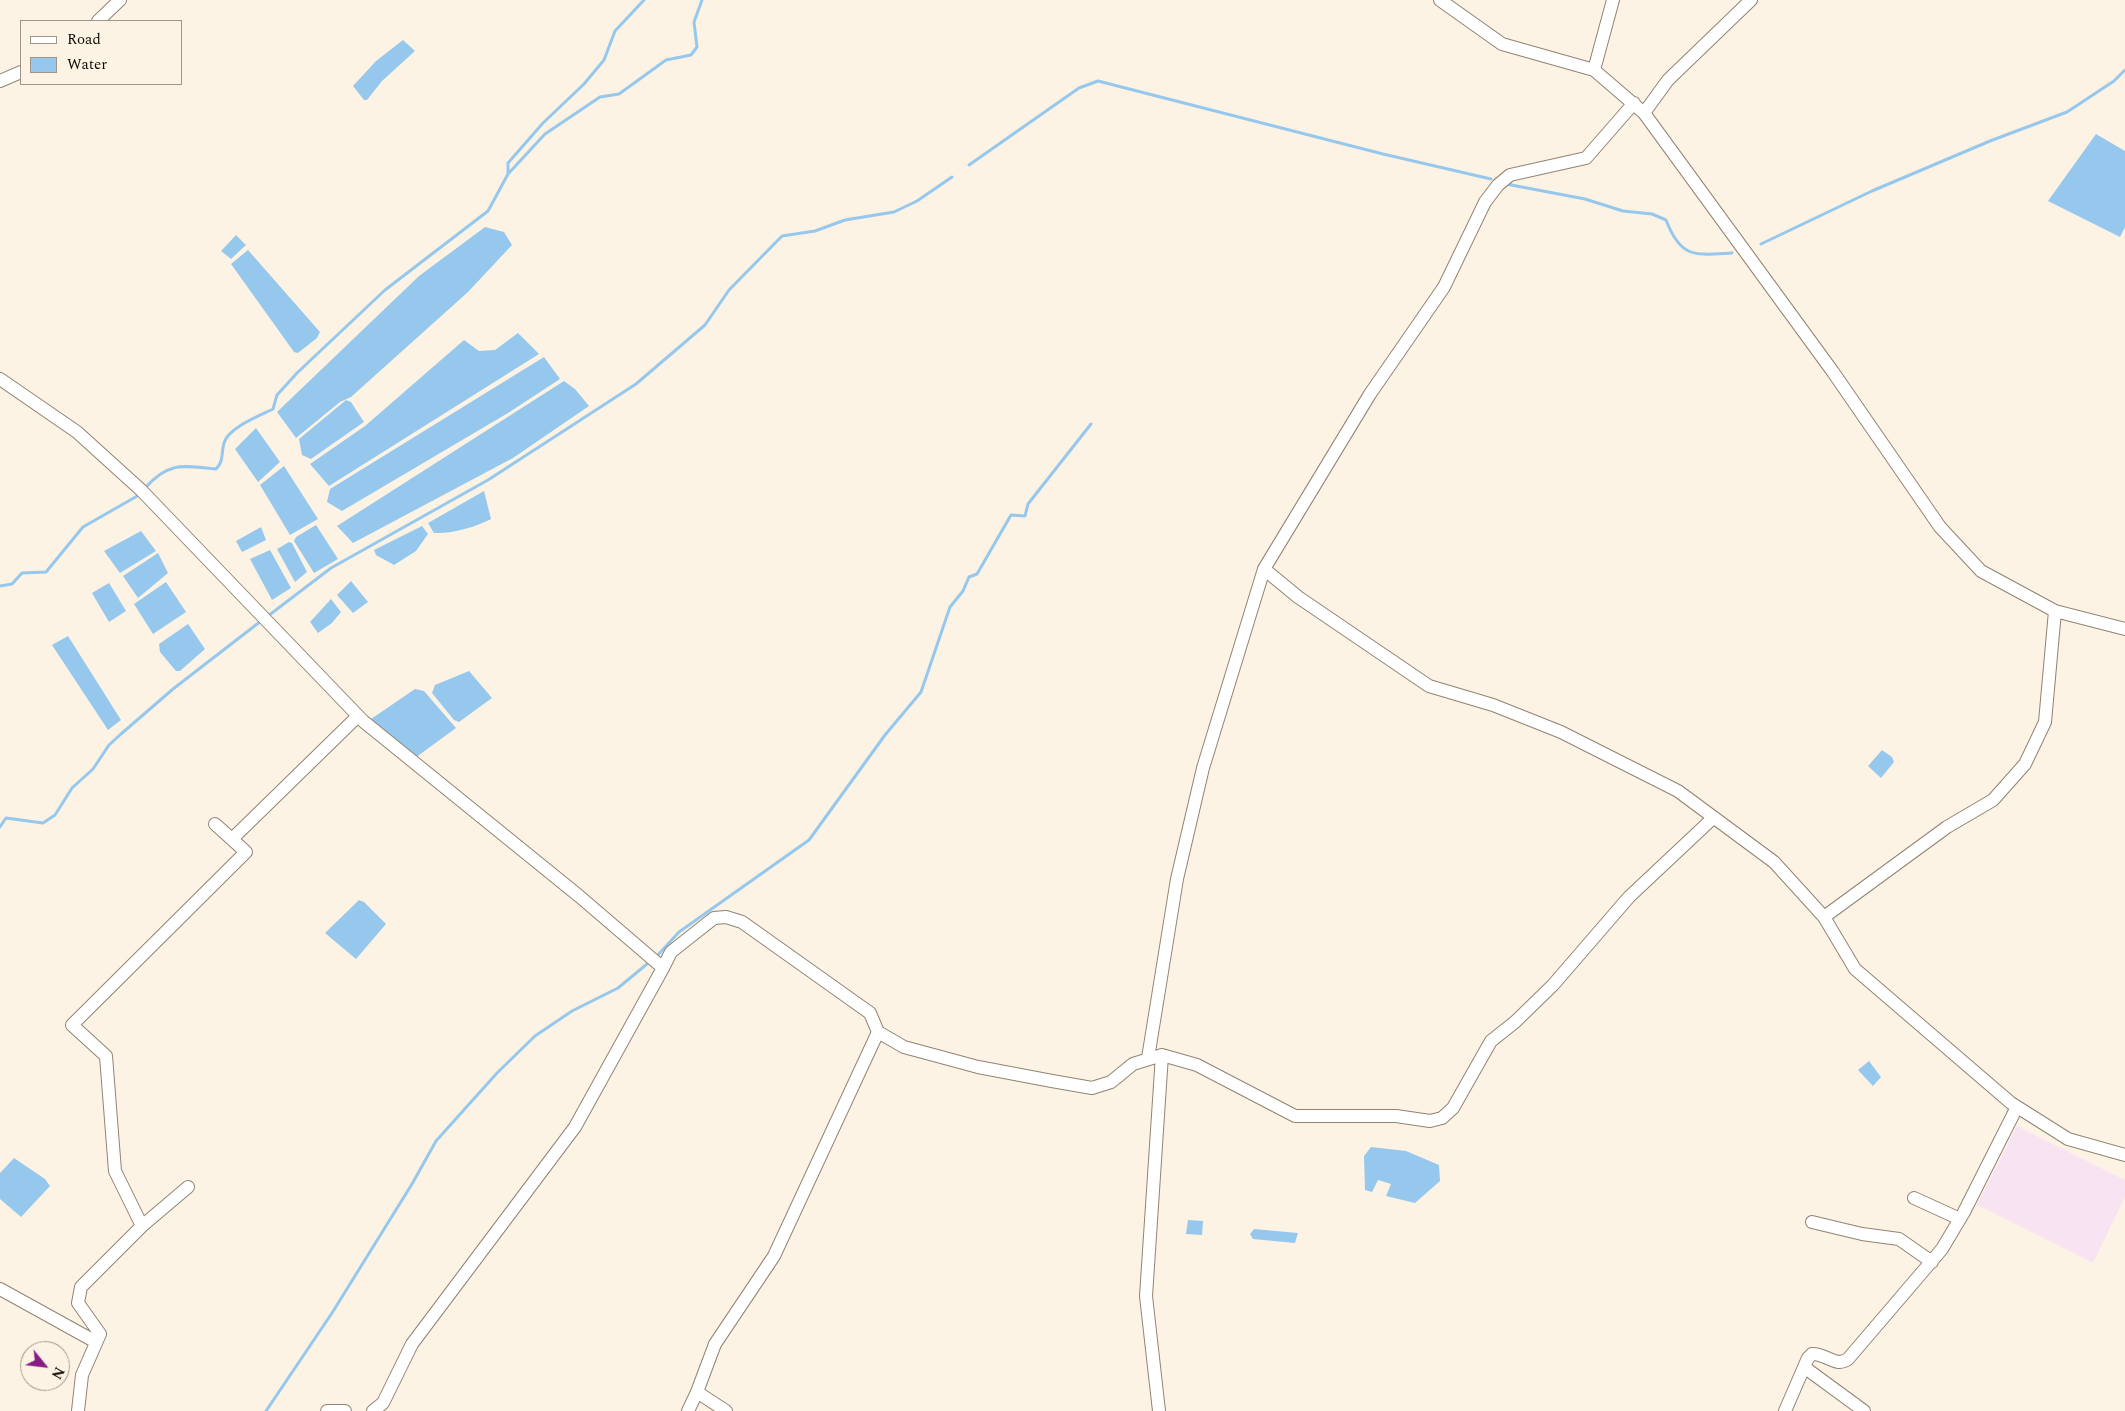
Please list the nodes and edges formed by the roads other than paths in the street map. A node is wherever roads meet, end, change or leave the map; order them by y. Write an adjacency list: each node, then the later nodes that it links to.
1 (120, 0): 5 (street)
2 (1440, 0): 6 (street)
3 (1613, 0): 6 (street)
4 (1750, 0): 10 (street)
5 (99, 20)
6 (1594, 70): 9 (street)
7 (20, 72): 8 (street)
8 (0, 80)
9 (1634, 103): 10 (street); 12 (street)
10 (1644, 113): 13 (street)
11 (0, 379): 15 (street)
12 (1264, 570): 16 (street); 23 (street)
13 (2055, 611): 14 (street); 19 (street)
14 (2125, 629)
15 (358, 716): 18 (street); 20 (street)
16 (1712, 819): 19 (street); 22 (street)
17 (215, 824): 18 (street)
18 (232, 839): 30 (street)
19 (1824, 917): 24 (street)
20 (663, 968): 21 (street); 39 (street)
21 (878, 1032): 23 (street); 35 (street)
22 (1162, 1055): 23 (street); 42 (street)
23 (1148, 1058)
24 (2017, 1108): 25 (street); 28 (street)
25 (2125, 1155)
26 (188, 1187): 30 (street)
27 (1914, 1198): 28 (street)
28 (1960, 1219): 31 (street)
29 (1812, 1222): 31 (street)
30 (142, 1226): 33 (street)
31 (1932, 1262): 34 (street)
32 (0, 1289): 33 (street)
33 (96, 1342): 36 (street)
34 (1804, 1367): 43 (street); 44 (street)
35 (698, 1392): 40 (street); 41 (street)
36 (78, 1411)
37 (327, 1411): 38 (street)
38 (345, 1411)
39 (373, 1411)
40 (688, 1411)
41 (726, 1411)
42 (1159, 1411)
43 (1785, 1411)
44 (1864, 1411)

